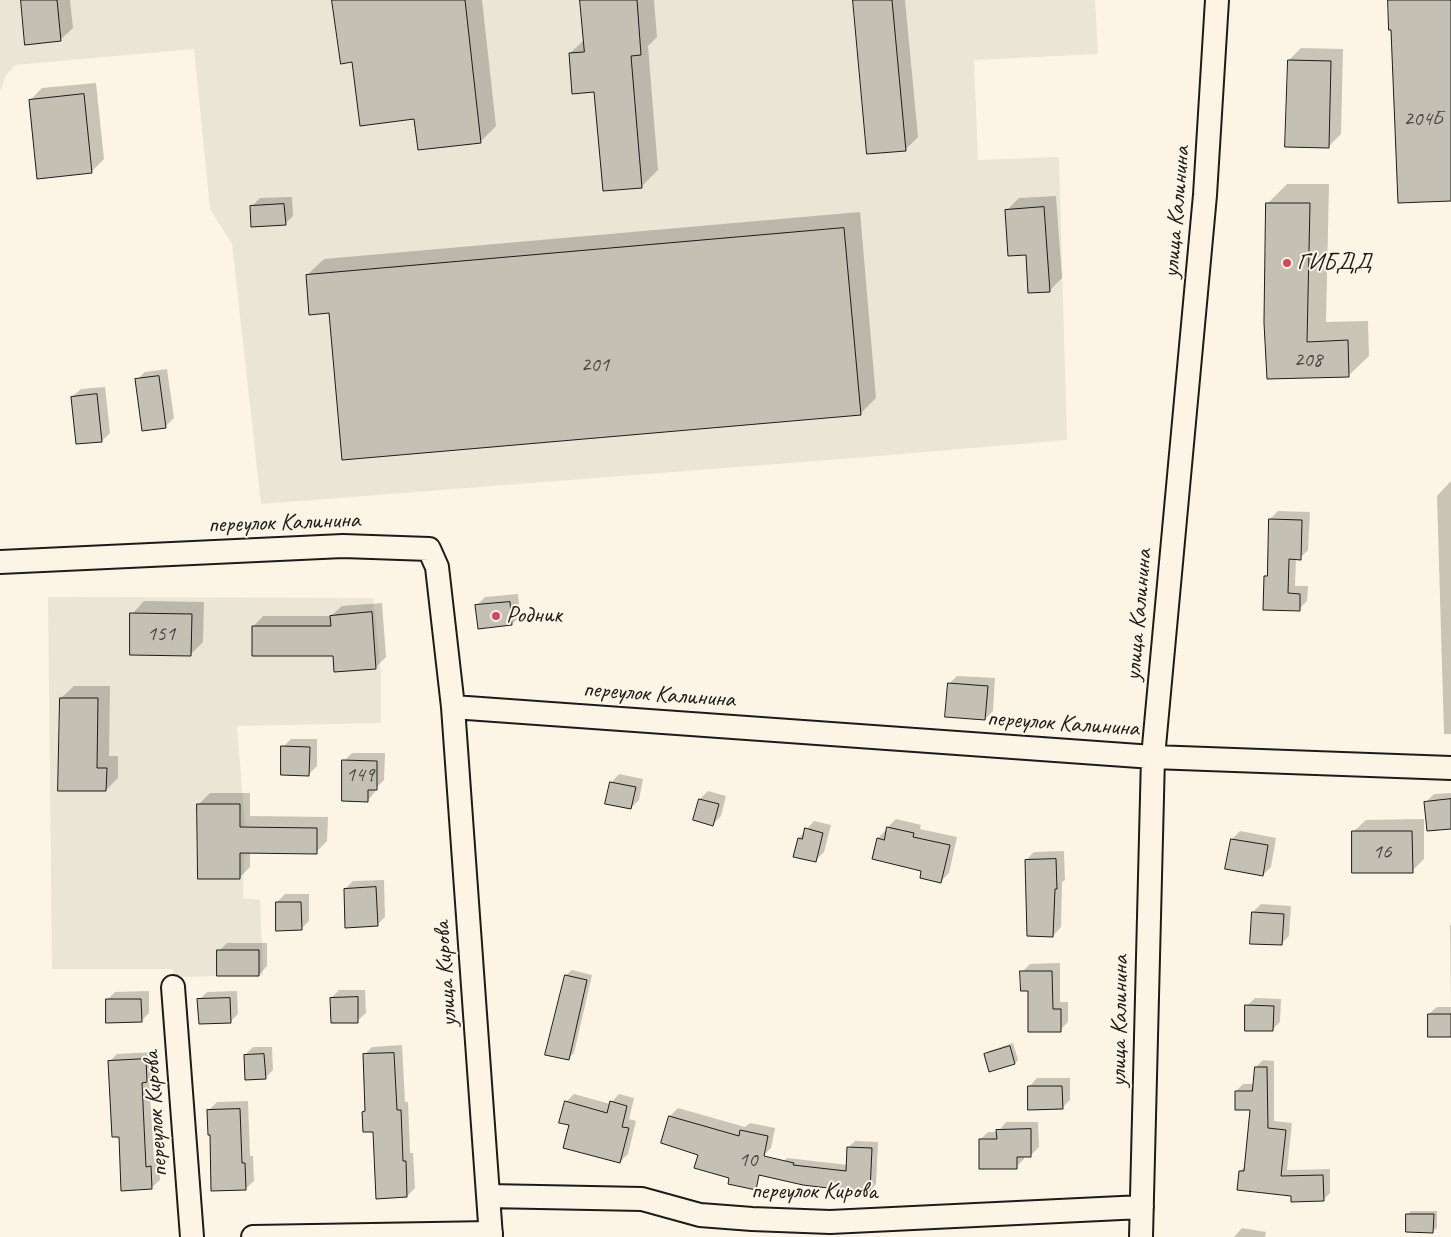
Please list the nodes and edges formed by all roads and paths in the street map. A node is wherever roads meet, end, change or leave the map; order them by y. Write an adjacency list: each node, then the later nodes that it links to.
1 (1217, 0): 4 (street, улица Калинина)
2 (0, 562): 3 (street, переулок Калинина)
3 (453, 707): 4 (street, переулок Калинина); 7 (street, улица Кирова)
4 (1152, 757): 5 (street, переулок Калинина); 8 (street, улица Калинина)
5 (1451, 768)
6 (173, 987): 10 (street, переулок Кирова)
7 (488, 1196): 8 (street, переулок Кирова); 9 (street, улица Кирова)
8 (1142, 1207): 12 (street, улица Калинина)
9 (491, 1235): 11 (street)
10 (192, 1237)
11 (253, 1237)
12 (1141, 1237)

